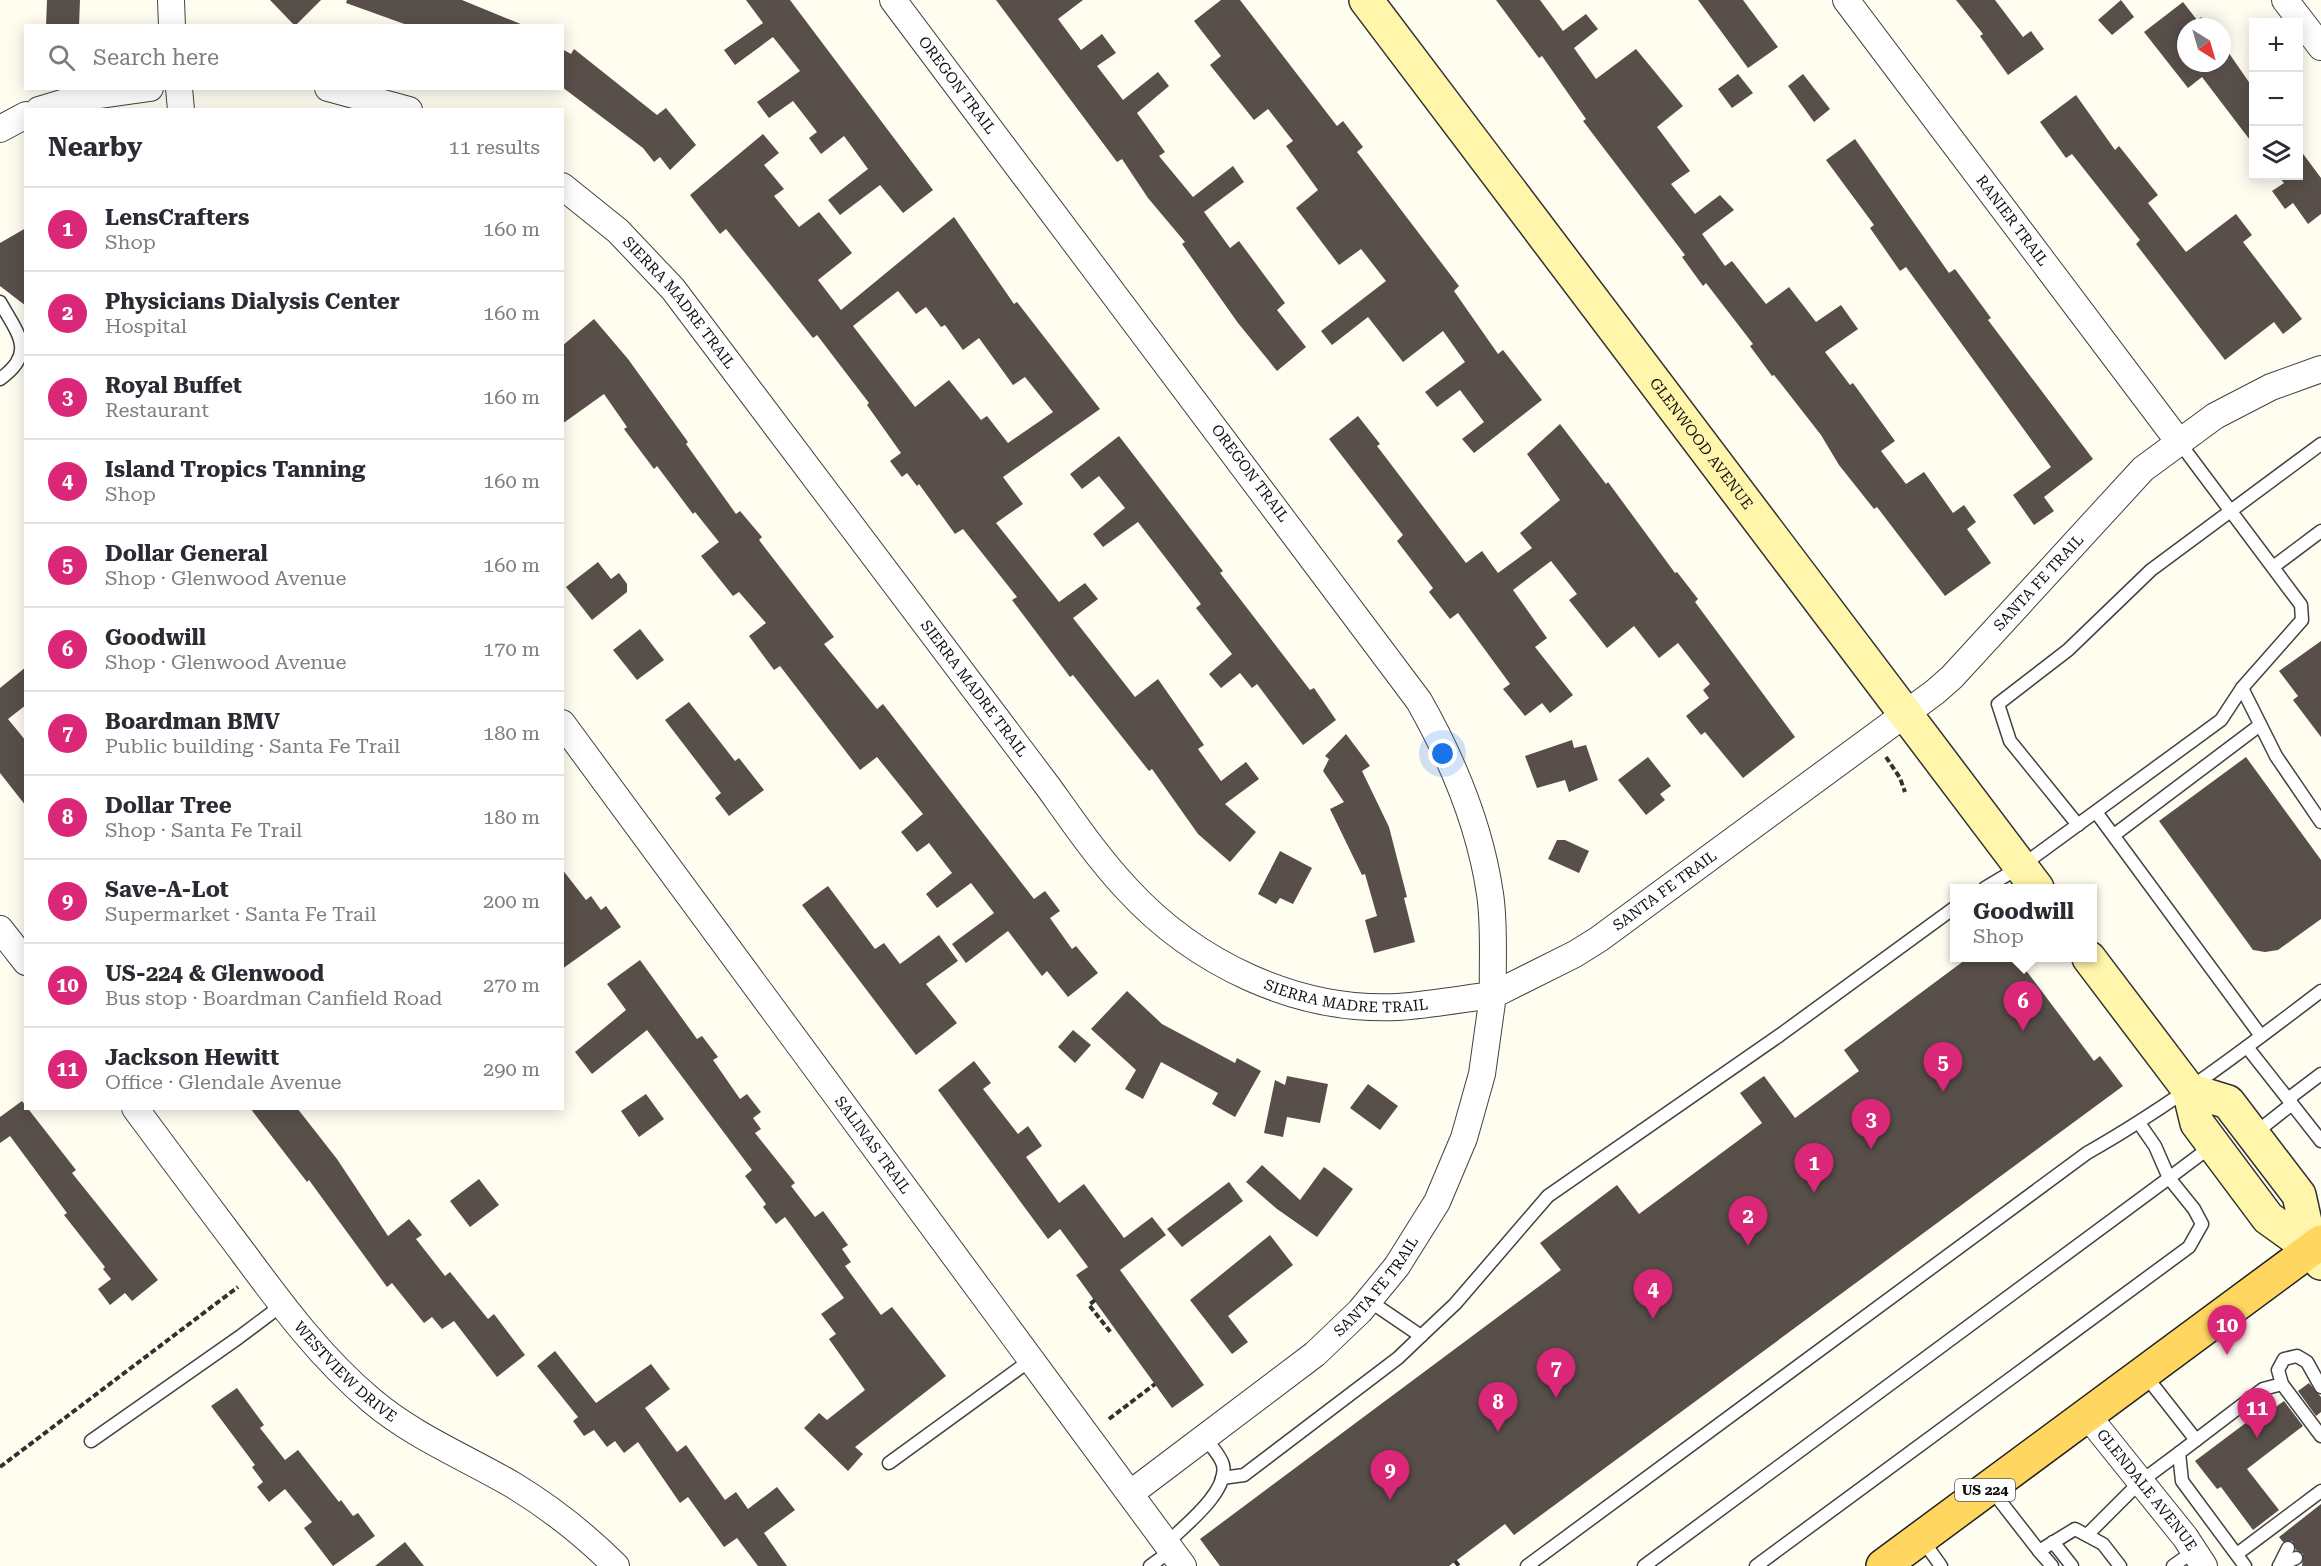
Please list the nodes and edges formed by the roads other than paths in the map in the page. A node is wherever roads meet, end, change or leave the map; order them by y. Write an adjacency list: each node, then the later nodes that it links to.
1 (171, 0): 6 (street)
2 (893, 0): 40 (street, OREGON TRAIL)
3 (1366, 0): 26 (street, GLENWOOD AVENUE)
4 (1846, 0): 20 (street, RANIER TRAIL)
5 (2285, 0): 7 (street)
6 (172, 24)
7 (2321, 48)
8 (136, 90): 11 (street)
9 (179, 90): 12 (street)
10 (334, 90): 13 (street)
11 (46, 108)
12 (182, 108)
13 (402, 108)
14 (24, 116): 15 (street)
15 (0, 129)
16 (564, 188): 40 (street, SIERRA MADRE TRAIL)
17 (0, 302): 19 (lane)
18 (2321, 369): 20 (street, SANTA FE TRAIL)
19 (0, 379)
20 (2179, 442): 22 (lane); 26 (street, SANTA FE TRAIL)
21 (2321, 444): 22 (lane)
22 (2231, 511): 24 (lane); 31 (lane)
23 (2321, 531): 24 (lane)
24 (2273, 567): 25 (lane)
25 (2242, 688): 27 (lane); 29 (lane)
26 (1904, 713): 33 (street, GLENWOOD AVENUE); 40 (street, SANTA FE TRAIL)
27 (2260, 725): 30 (lane); 32 (lane)
28 (564, 726): 56 (street, SALINAS TRAIL)
29 (2096, 812): 31 (lane); 32 (lane)
30 (2321, 822)
31 (2078, 825): 33 (lane)
32 (2114, 835): 41 (lane)
33 (2028, 878): 34 (lane)
34 (2002, 884)
35 (1950, 911): 55 (lane)
36 (0, 928): 37 (street)
37 (24, 959)
38 (2093, 962): 44 (street)
39 (2321, 991): 41 (lane)
40 (1493, 994): 53 (street, SANTA FE TRAIL)
41 (2261, 1036): 42 (lane)
42 (2247, 1047): 44 (lane); 45 (lane)
43 (2321, 1074): 45 (lane)
44 (2189, 1090): 47 (lane); 48 (street); 50 (street)
45 (2290, 1102): 48 (lane); 49 (lane)
46 (136, 1110): 54 (street, WESTVIEW DRIVE)
47 (2139, 1123): 51 (lane); 83 (lane)
48 (2253, 1134): 52 (street)
49 (2321, 1141)
50 (2213, 1145): 51 (lane); 52 (street)
51 (2169, 1178): 84 (lane); 85 (lane)
52 (2318, 1252): 57 (main road, US 224)
53 (1368, 1300): 55 (lane); 62 (street, SANTA FE TRAIL)
54 (282, 1305): 64 (lane); 81 (street, WESTVIEW DRIVE)
55 (1421, 1336): 67 (lane)
56 (1032, 1359): 66 (lane); 71 (street, SALINAS TRAIL)
57 (2144, 1373): 60 (main road, US 224); 63 (lane)
58 (2282, 1384): 59 (lane); 61 (lane); 63 (lane)
59 (2321, 1387)
60 (2087, 1415): 68 (street, GLENDALE AVENUE); 69 (main road, US 224)
61 (2321, 1436)
62 (1204, 1438): 67 (lane); 71 (street, SANTA FE TRAIL)
63 (2196, 1440): 65 (lane)
64 (91, 1441)
65 (2179, 1453): 68 (lane); 78 (lane)
66 (889, 1463)
67 (1222, 1478): 77 (lane)
68 (2140, 1482): 72 (lane); 80 (street, GLENDALE AVENUE)
69 (1989, 1487): 73 (main road, US 224); 76 (lane)
70 (2321, 1491): 78 (lane)
71 (1131, 1493): 77 (street, SALINAS TRAIL)
72 (2087, 1535): 74 (lane); 90 (lane)
73 (1921, 1538): 86 (main road, US 224); 87 (lane)
74 (2053, 1542): 76 (lane); 89 (lane)
75 (2288, 1548): 93 (lane)
76 (2039, 1551): 88 (lane)
77 (1174, 1553): 82 (lane)
78 (2237, 1554): 92 (lane)
79 (2296, 1558): 93 (lane)
80 (2199, 1559): 91 (lane)
81 (616, 1566)
82 (1150, 1566)
83 (1527, 1566)
84 (1644, 1566)
85 (1756, 1566)
86 (1883, 1566)
87 (1941, 1566)
88 (2052, 1566)
89 (2072, 1566)
90 (2120, 1566)
91 (2174, 1566)
92 (2245, 1566)
93 (2279, 1566)

